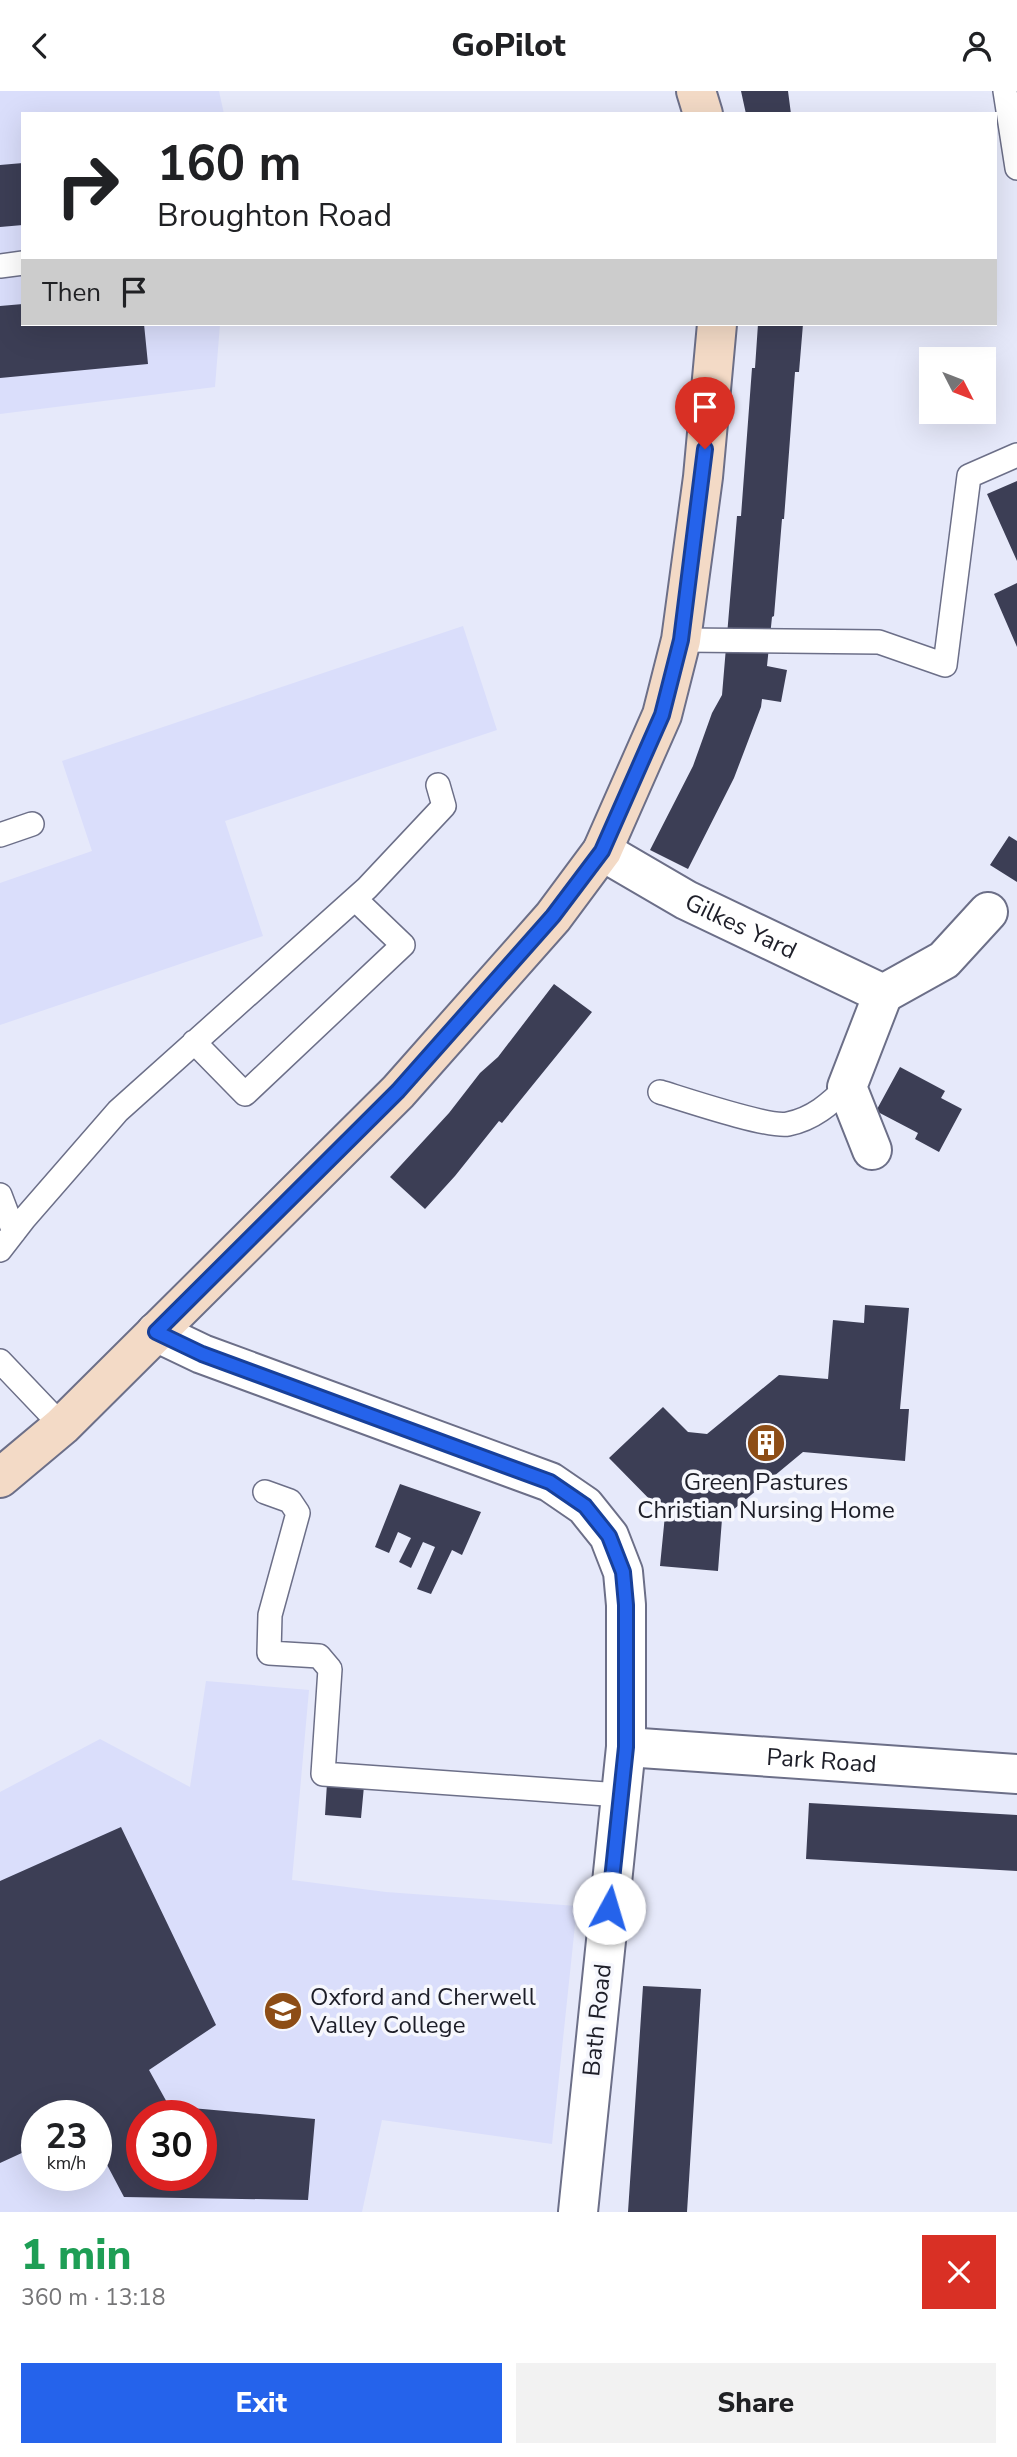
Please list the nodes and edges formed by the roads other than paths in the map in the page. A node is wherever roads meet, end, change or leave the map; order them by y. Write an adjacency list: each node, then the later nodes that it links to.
1 (696, 91): 3 (main road)
2 (1004, 91): 4 (lane)
3 (702, 112)
4 (1017, 168)
5 (21, 263): 6 (lane)
6 (0, 267)
7 (717, 326): 9 (main road)
8 (1017, 455): 9 (lane)
9 (681, 640): 13 (main road)
10 (438, 785): 14 (lane)
11 (32, 824): 12 (lane)
12 (0, 835)
13 (602, 851): 16 (street, Gilkes Yard); 23 (main road)
14 (355, 899): 17 (lane); 17 (lane)
15 (988, 912): 16 (street)
16 (883, 994): 18 (street)
17 (194, 1042): 22 (lane)
18 (848, 1087): 19 (lane); 20 (street)
19 (660, 1093)
20 (872, 1150)
21 (0, 1195): 22 (lane)
22 (7, 1241)
23 (156, 1332): 25 (main road); 28 (street, Bath Road)
24 (0, 1361): 25 (lane)
25 (62, 1426): 26 (main road)
26 (0, 1478)
27 (265, 1492): 30 (lane)
28 (626, 1747): 29 (street, Park Road); 30 (street, Bath Road)
29 (1017, 1774)
30 (620, 1795): 31 (street, Bath Road)
31 (578, 2212)

